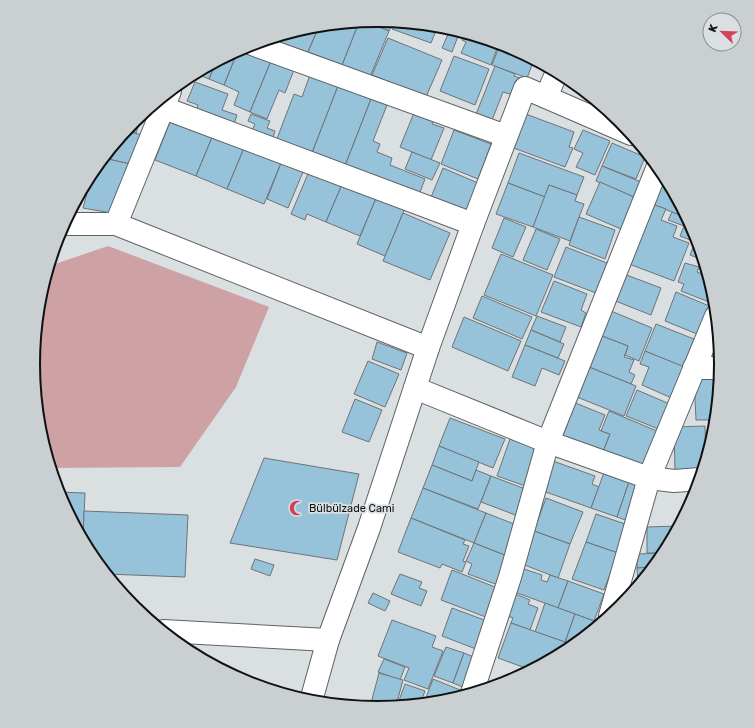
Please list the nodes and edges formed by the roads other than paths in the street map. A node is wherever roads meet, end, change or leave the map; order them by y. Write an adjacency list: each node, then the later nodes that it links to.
1 (262, 48): 7 (street)
2 (555, 78): 3 (street)
3 (546, 97): 6 (street); 7 (street)
4 (167, 100): 11 (street)
5 (166, 102): 10 (street)
6 (617, 128)
7 (506, 136): 11 (street)
8 (655, 174): 17 (street)
9 (71, 224): 10 (street)
10 (116, 224): 13 (street)
11 (473, 224): 13 (street)
12 (712, 326): 14 (street)
13 (428, 348): 16 (street)
14 (694, 368): 15 (street); 18 (street)
15 (714, 368)
16 (415, 388): 17 (street); 22 (street)
17 (548, 442): 18 (street); 23 (street)
18 (649, 478): 19 (street); 20 (street)
19 (693, 479)
20 (614, 603)
21 (174, 633): 22 (street)
22 (328, 640): 24 (street)
23 (474, 687)
24 (313, 695)

